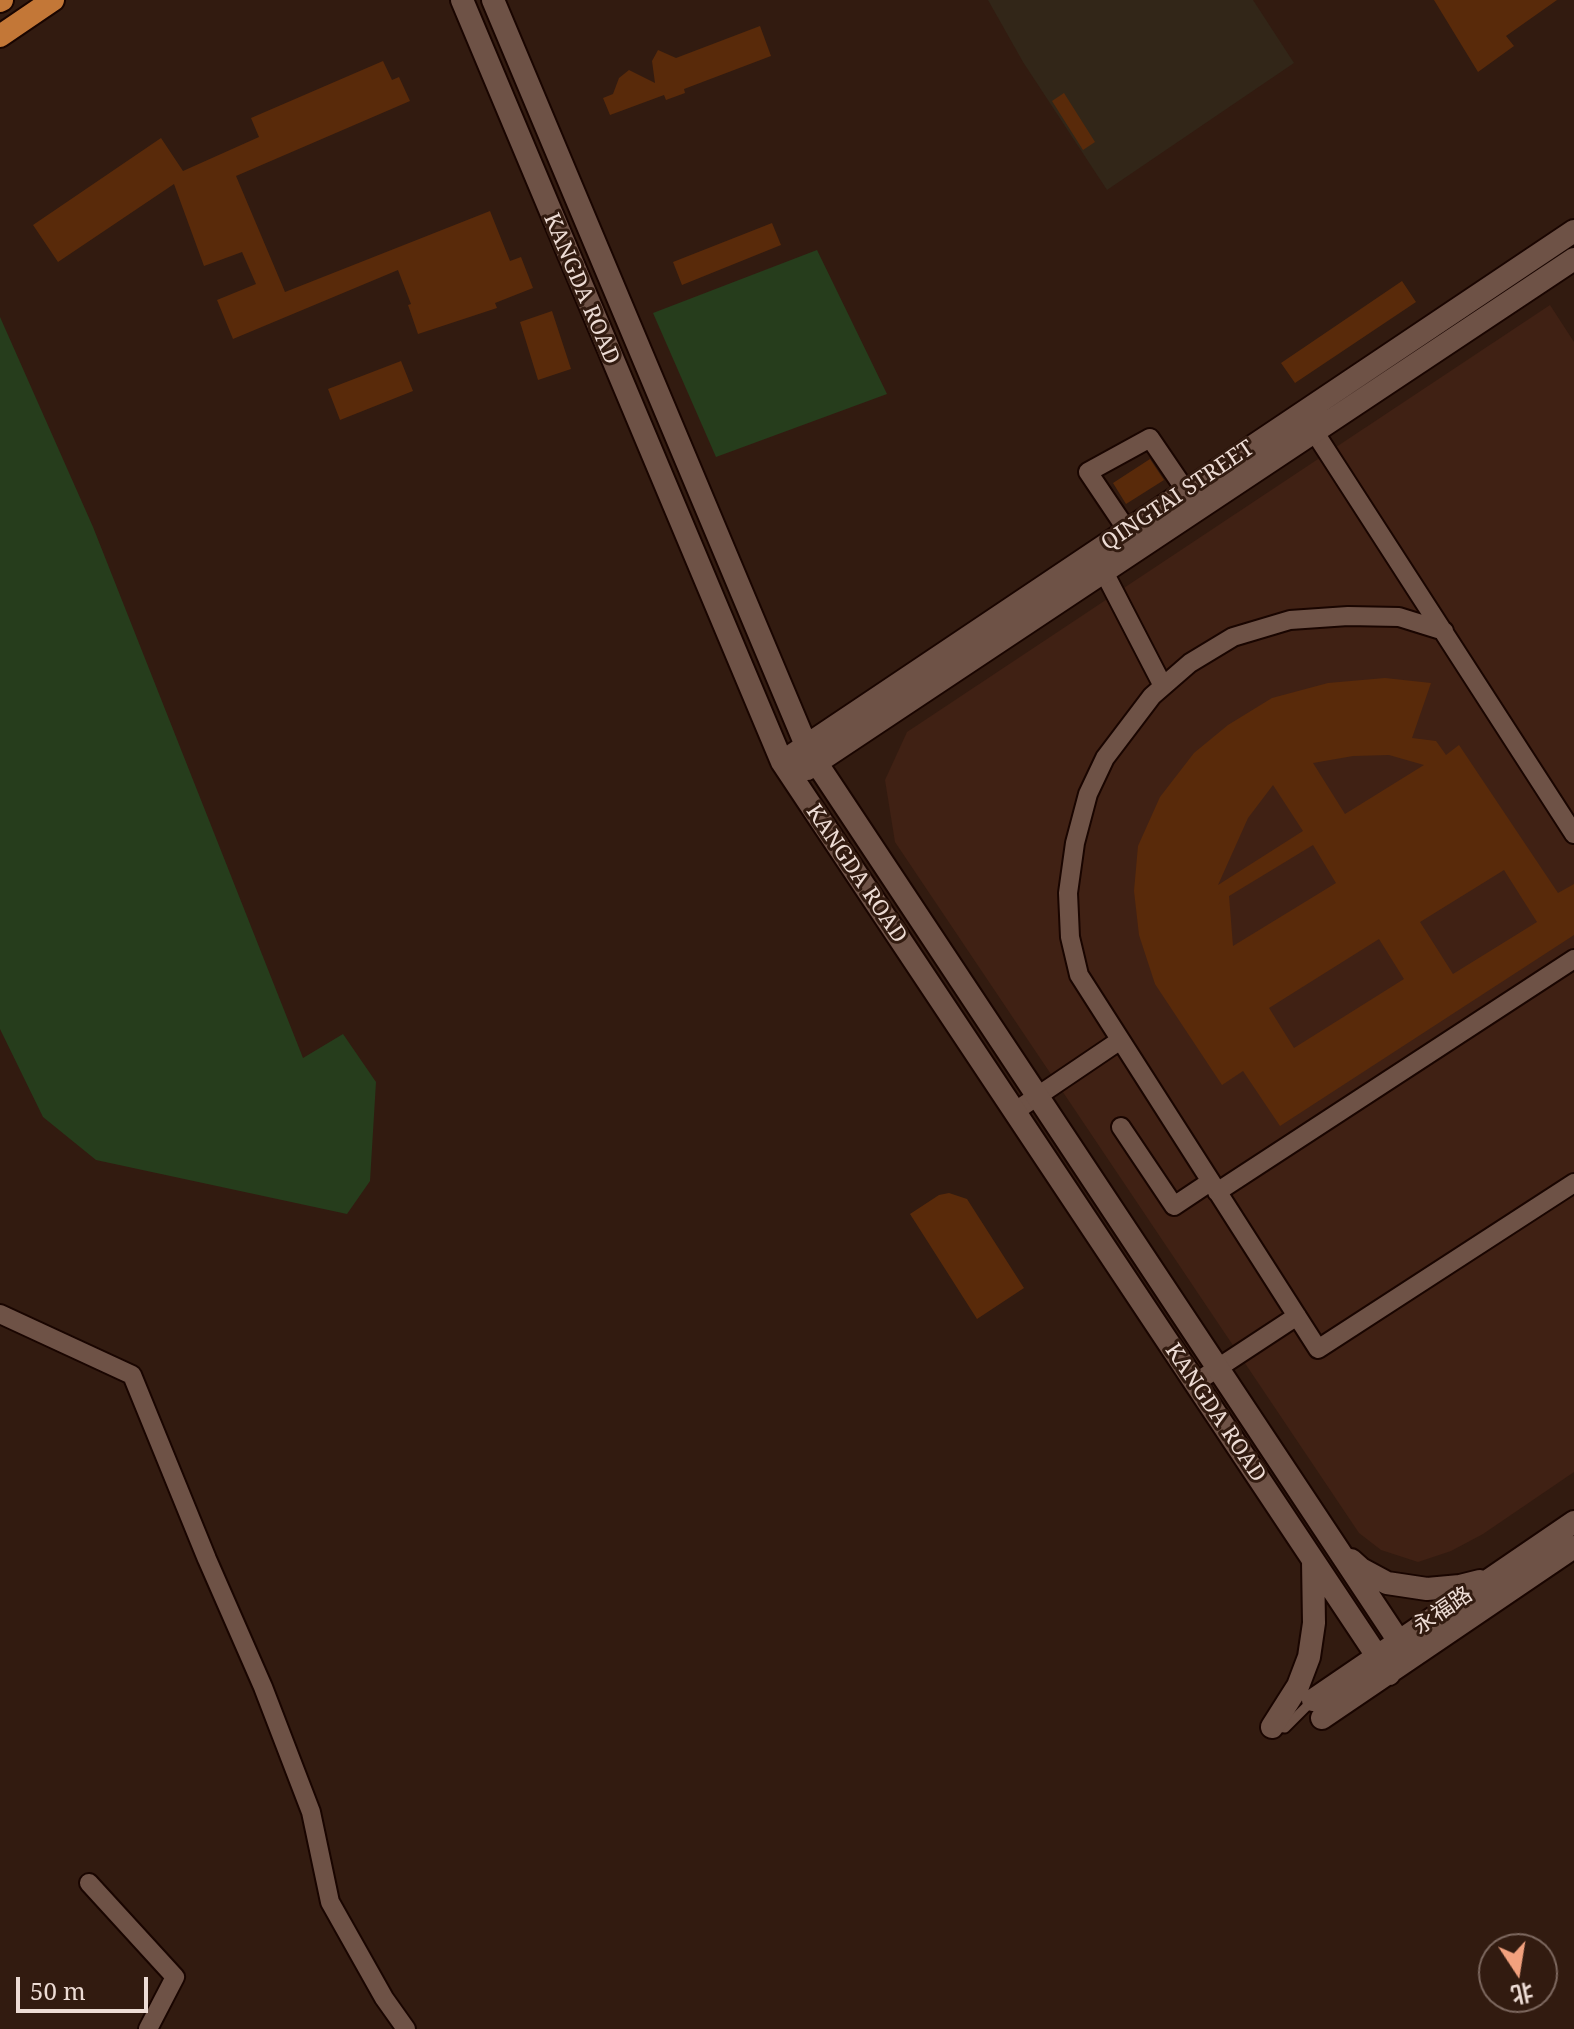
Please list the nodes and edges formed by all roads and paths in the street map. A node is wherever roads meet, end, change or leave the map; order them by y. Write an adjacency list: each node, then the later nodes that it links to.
1 (53, 0): 4 (main road)
2 (462, 0): 14 (street, KANGDA ROAD)
3 (493, 0): 13 (street, KANGDA ROAD)
4 (0, 36)
5 (1574, 231): 7 (street, QINGTAI STREET)
6 (1574, 259): 7 (street, QINGTAI STREET)
7 (1308, 422): 8 (street, QINGTAI STREET); 10 (street, QINGTAI STREET); 11 (street)
8 (1186, 491): 9 (street, QINGTAI STREET); 9 (street)
9 (1127, 530): 13 (street, QINGTAI STREET)
10 (1104, 572): 12 (street); 13 (street, QINGTAI STREET)
11 (1444, 631): 12 (street); 15 (street)
12 (1163, 686): 17 (street)
13 (811, 754): 14 (street, QINGTAI STREET); 18 (street, KANGDA ROAD)
14 (787, 771): 19 (street, KANGDA ROAD)
15 (1574, 834)
16 (1574, 959): 22 (street)
17 (1119, 1041): 18 (street); 22 (street)
18 (1037, 1095): 19 (street); 25 (street, KANGDA ROAD)
19 (1014, 1112): 26 (street, KANGDA ROAD)
20 (1121, 1127): 22 (street)
21 (1574, 1183): 24 (street)
22 (1214, 1187): 24 (street)
23 (0, 1314): 38 (street)
24 (1297, 1316): 25 (street)
25 (1217, 1367): 26 (street); 28 (street, KANGDA ROAD)
26 (1195, 1383): 30 (street, KANGDA ROAD)
27 (1574, 1522): 31 (street, 永福路)
28 (1335, 1545): 31 (street); 32 (street, KANGDA ROAD)
29 (1574, 1547): 32 (street, 永福路)
30 (1313, 1560): 33 (street, KANGDA ROAD); 35 (street)
31 (1493, 1578): 32 (street, 永福路)
32 (1404, 1649): 33 (street, 永福路)
33 (1383, 1665): 34 (street, 永福路)
34 (1318, 1709): 35 (lane)
35 (1272, 1727)
36 (89, 1883): 37 (street)
37 (148, 2029)
38 (406, 2029)

